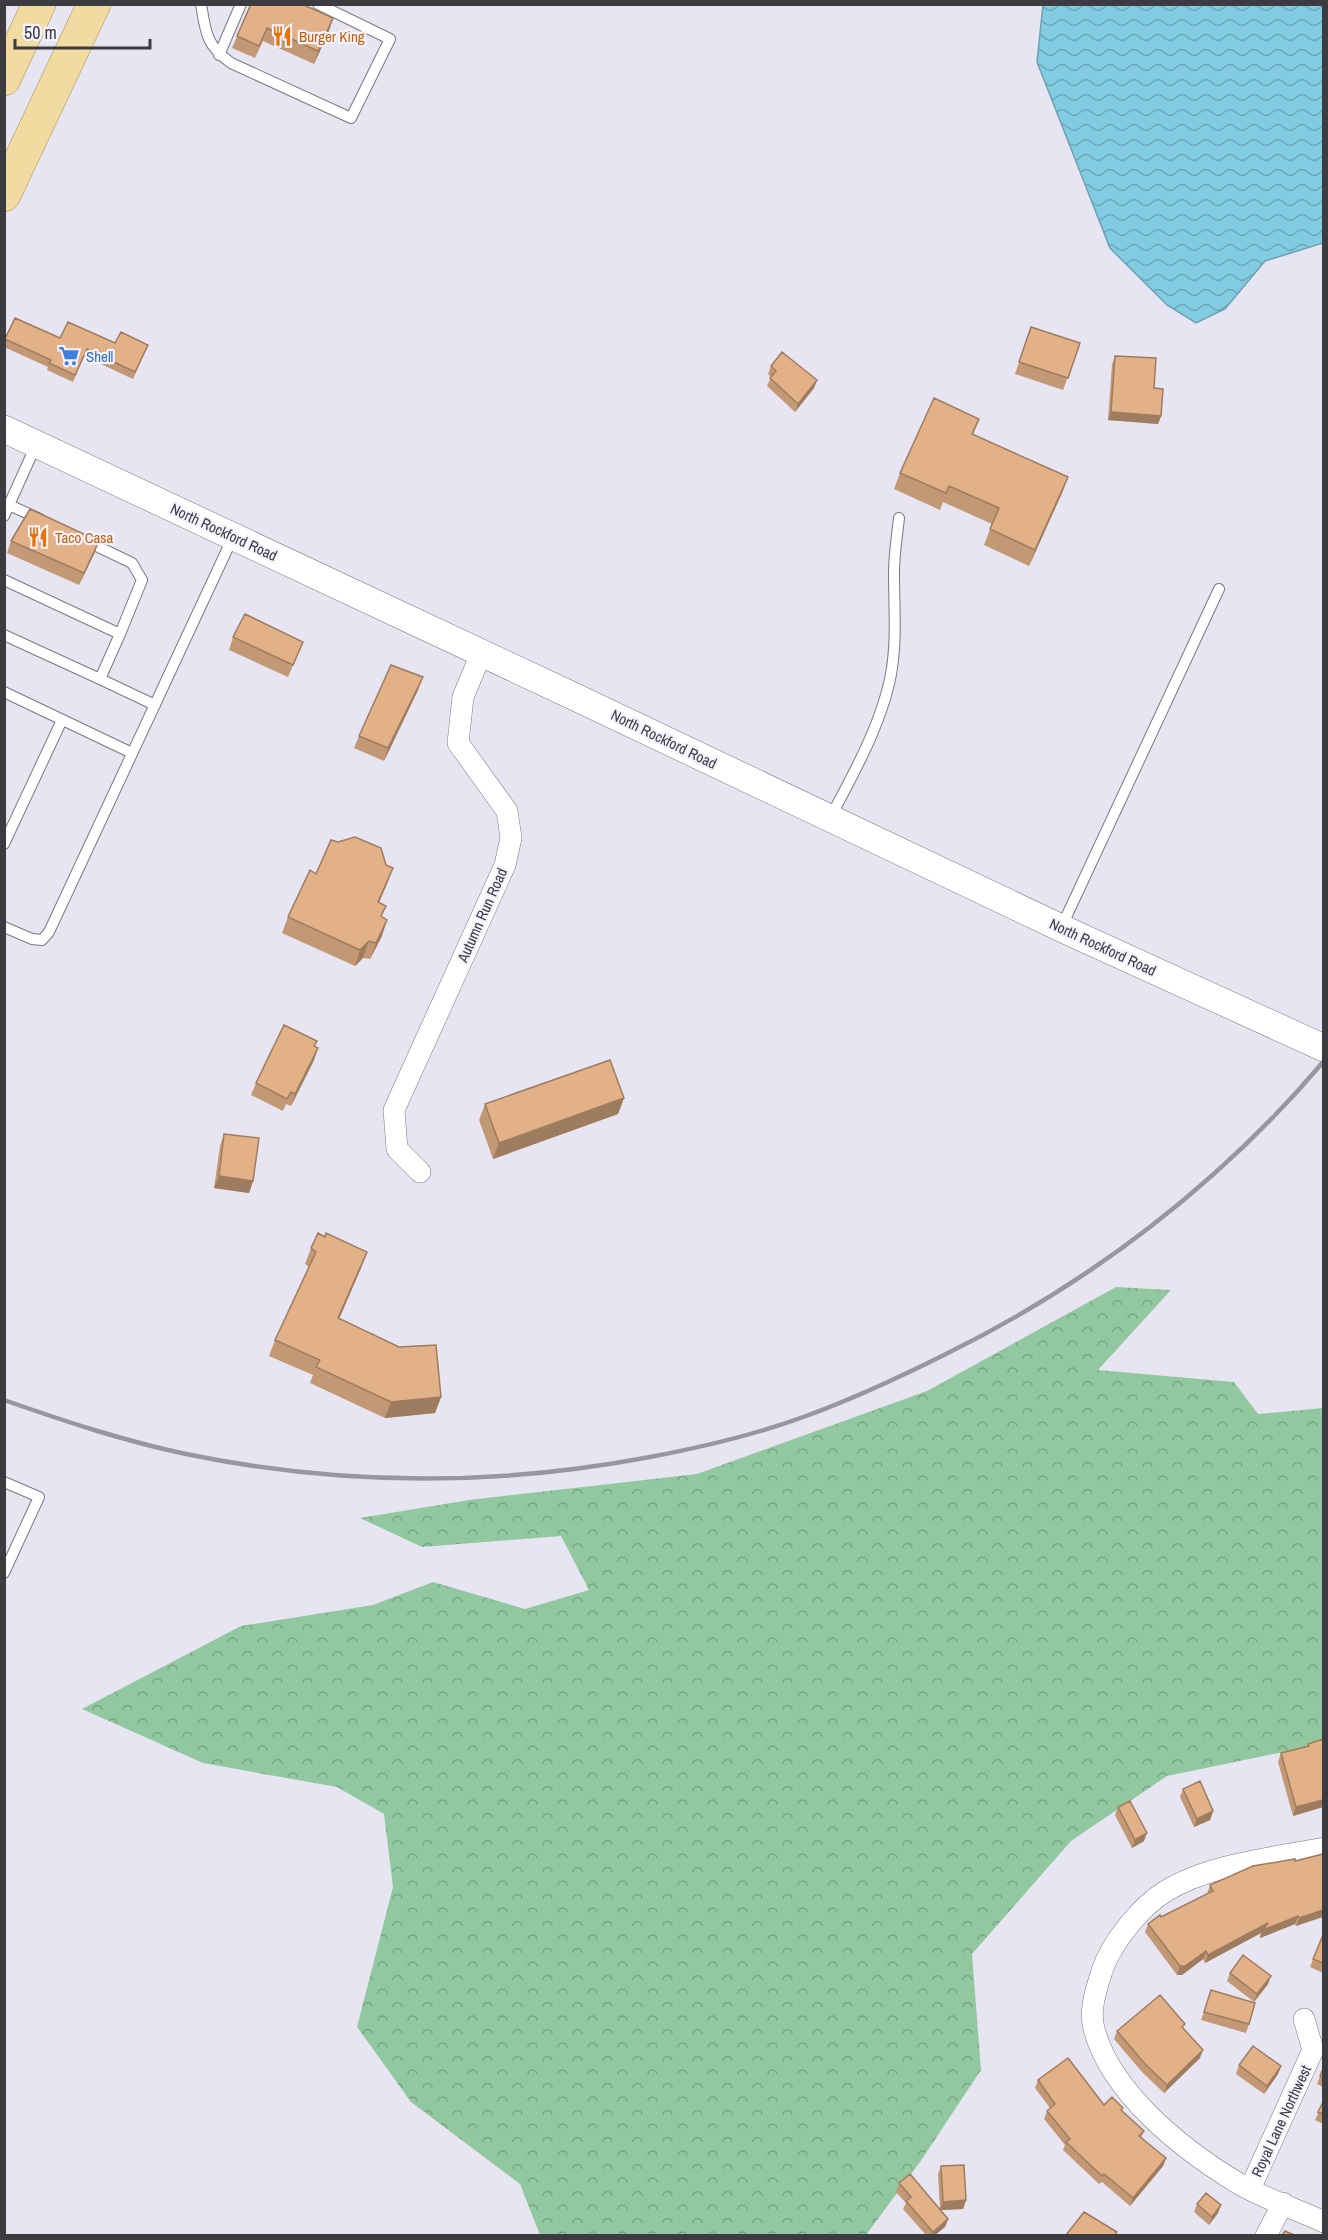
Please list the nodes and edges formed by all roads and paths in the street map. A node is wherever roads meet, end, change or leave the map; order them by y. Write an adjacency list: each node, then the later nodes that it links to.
1 (39, 4): 7 (main road)
2 (94, 4): 8 (main road)
3 (201, 4): 6 (lane)
4 (241, 4): 6 (lane)
5 (318, 4): 6 (lane)
6 (219, 54)
7 (4, 79)
8 (4, 195)
9 (4, 429): 10 (street, North Rockford Road)
10 (36, 444): 11 (lane); 15 (street, North Rockford Road)
11 (7, 510): 13 (lane)
12 (899, 518): 26 (lane)
13 (50, 524)
14 (71, 534): 18 (lane)
15 (233, 537): 20 (street, North Rockford Road); 23 (lane)
16 (4, 580): 18 (lane)
17 (1219, 589): 29 (lane)
18 (120, 634): 21 (lane)
19 (4, 635): 21 (lane)
20 (481, 654): 26 (street, North Rockford Road); 31 (street, Autumn Run Road)
21 (100, 678): 23 (lane)
22 (4, 692): 24 (lane)
23 (155, 705): 25 (lane)
24 (62, 720): 25 (lane); 27 (lane)
25 (132, 753): 28 (lane)
26 (830, 818): 29 (street, North Rockford Road)
27 (4, 844)
28 (4, 927)
29 (1060, 928): 30 (street, North Rockford Road)
30 (1323, 1048)
31 (420, 1172)
32 (4, 1482): 33 (lane)
33 (4, 1573)
34 (1323, 1848): 36 (street)
35 (1304, 2019): 36 (street, Royal Lane Northwest)
36 (1250, 2189): 37 (street)
37 (1283, 2203): 38 (street); 39 (street)
38 (1323, 2222)
39 (1266, 2235)

